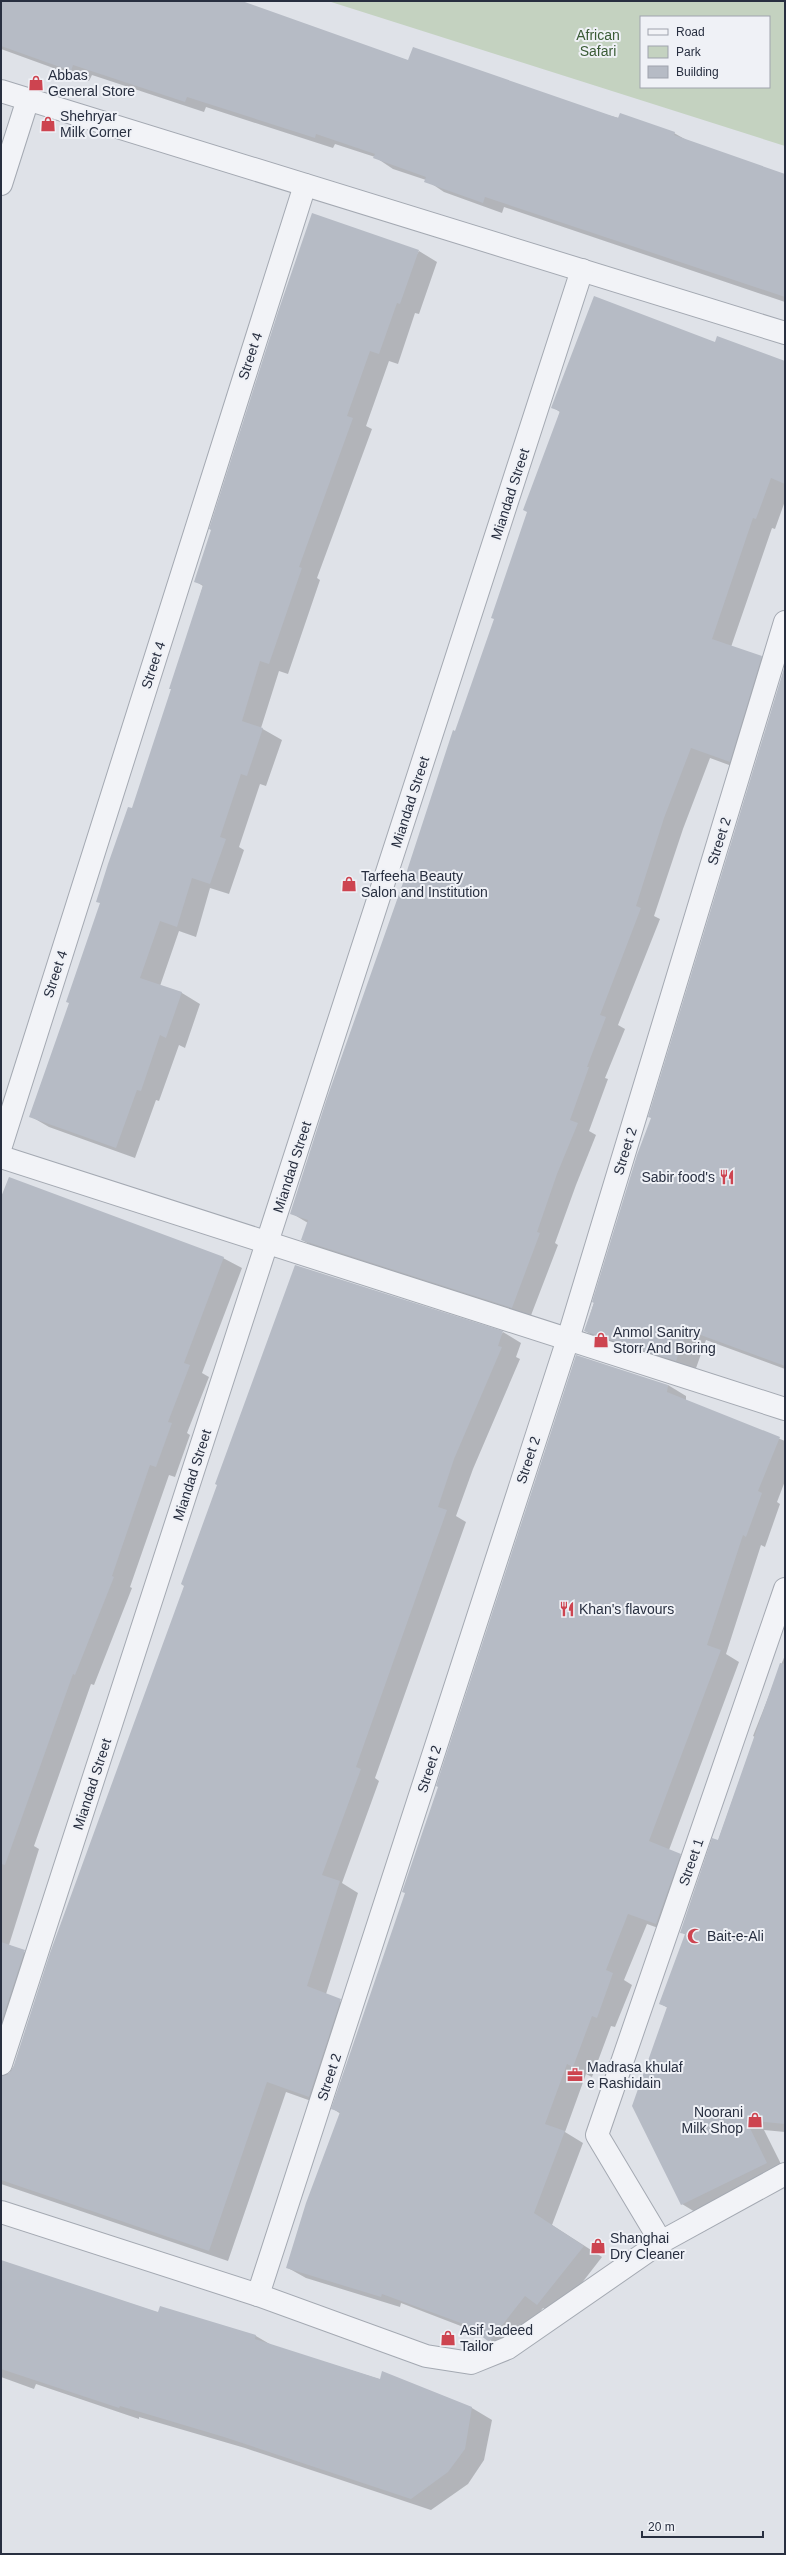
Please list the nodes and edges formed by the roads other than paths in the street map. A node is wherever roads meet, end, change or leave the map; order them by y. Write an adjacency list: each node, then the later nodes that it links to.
1 (1, 91): 2 (street)
2 (28, 99): 3 (street); 4 (street)
3 (1, 184)
4 (305, 185): 5 (street); 8 (street, Street 4)
5 (582, 270): 6 (street); 10 (street, Miandad Street)
6 (785, 333)
7 (785, 622): 11 (street, Street 2)
8 (1, 1146)
9 (1, 1157): 10 (street)
10 (267, 1242): 11 (street); 14 (street, Miandad Street)
11 (568, 1339): 12 (street); 18 (street, Street 2)
12 (785, 1409)
13 (785, 1589): 17 (street, Street 1)
14 (1, 2064)
15 (785, 2174): 17 (street)
16 (1, 2212): 18 (street)
17 (662, 2242): 18 (street)
18 (258, 2295)

